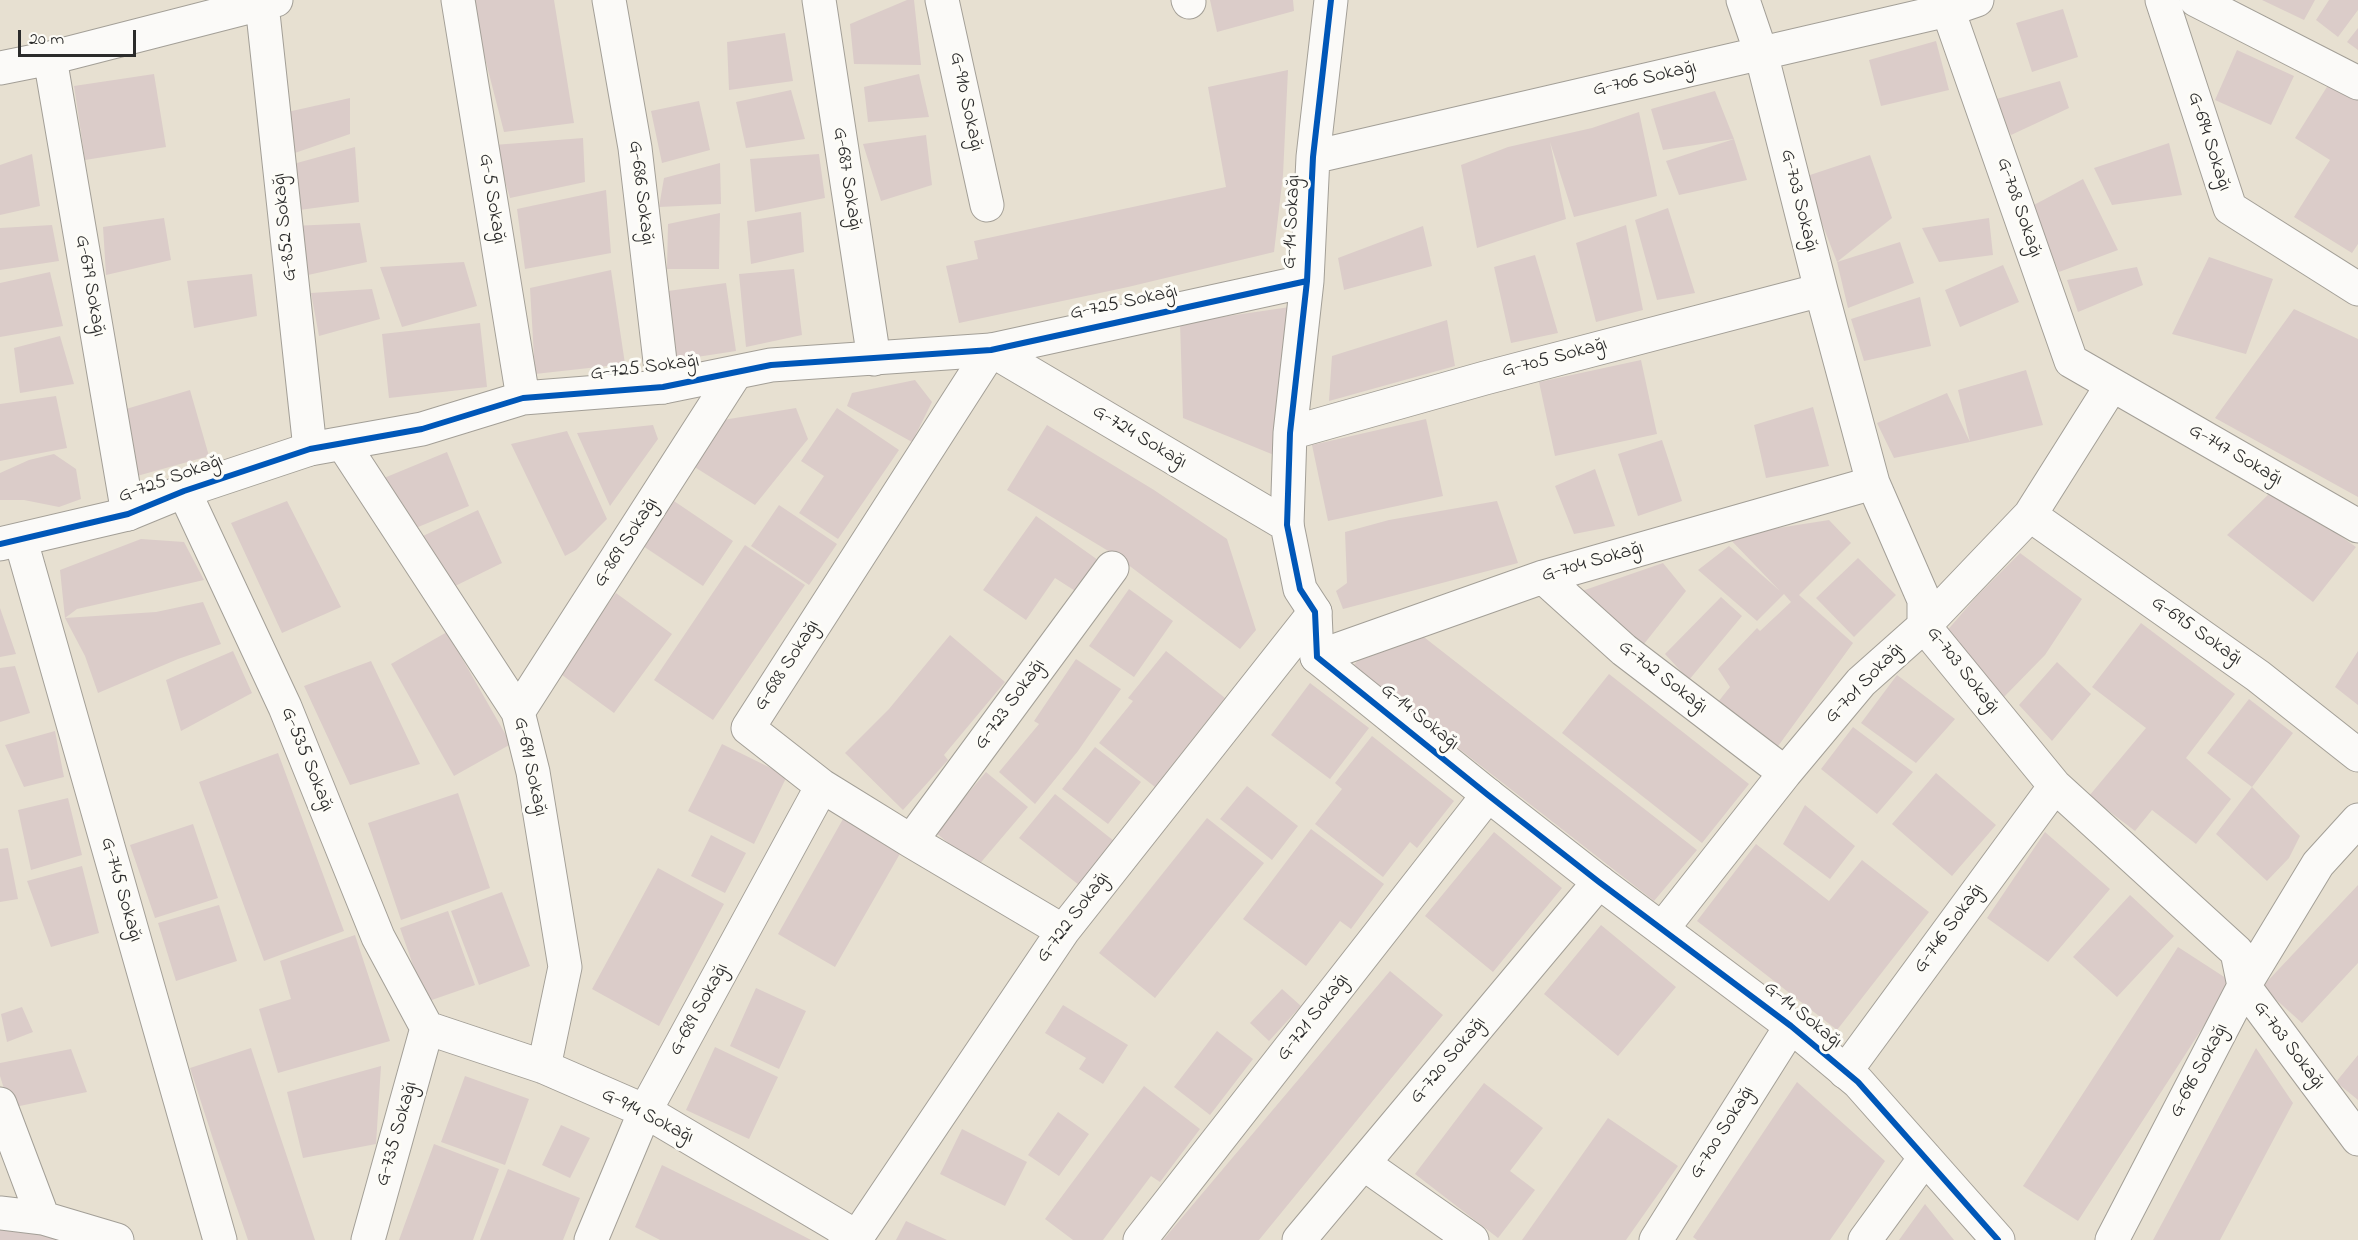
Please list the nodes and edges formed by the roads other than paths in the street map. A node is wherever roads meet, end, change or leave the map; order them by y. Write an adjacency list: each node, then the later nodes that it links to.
1 (458, 0): 25 (street, G-5 Sokağı)
2 (609, 0): 24 (street, G-686 Sokağı)
3 (819, 0): 21 (street, G-687 Sokağı)
4 (942, 0): 16 (street, G-910 Sokağı)
5 (1331, 0): 15 (street, G-14 Sokağı)
6 (1743, 0): 11 (street, G-703 Sokağı)
7 (2162, 0): 18 (street, G-694 Sokağı)
8 (2196, 0): 14 (street)
9 (269, 2): 12 (street); 28 (street, G-852 Sokağı)
10 (1962, 5): 11 (street, G-706 Sokağı); 23 (street, G-708 Sokağı)
11 (1761, 53): 15 (street, G-706 Sokağı); 19 (street, G-703 Sokağı)
12 (50, 58): 13 (street); 31 (street, G-679 Sokağı)
13 (0, 68)
14 (2358, 83)
15 (1313, 157): 17 (street, G-14 Sokağı)
16 (987, 205)
17 (1307, 281): 20 (street, G-725 Sokağı); 26 (street, G-14 Sokağı)
18 (2358, 289)
19 (1821, 290): 26 (street, G-705 Sokağı); 29 (street, G-703 Sokağı)
20 (992, 350): 21 (street, G-725 Sokağı); 33 (street, G-724 Sokağı); 44 (street, G-688 Sokağı)
21 (874, 359): 22 (street, G-725 Sokağı)
22 (735, 374): 24 (street, G-725 Sokağı); 41 (street, G-869 Sokağı)
23 (2112, 385): 32 (street, G-701 Sokağı); 34 (street, G-747 Sokağı)
24 (663, 387): 25 (street, G-725 Sokağı)
25 (523, 398): 27 (street, G-725 Sokağı)
26 (1290, 433): 33 (street, G-14 Sokağı)
27 (343, 444): 28 (street, G-725 Sokağı); 41 (street, G-691 Sokağı)
28 (310, 449): 30 (street, G-725 Sokağı)
29 (1873, 483): 37 (street, G-704 Sokağı); 39 (street, G-703 Sokağı)
30 (184, 491): 31 (street, G-725 Sokağı); 54 (street, G-535 Sokağı)
31 (128, 514): 35 (street, G-725 Sokağı)
32 (2030, 516): 39 (street, G-701 Sokağı); 42 (street, G-695 Sokağı)
33 (1287, 525): 38 (street, G-14 Sokağı)
34 (2358, 526)
35 (10, 543): 65 (street, G-745 Sokağı)
36 (1113, 568): 48 (street, G-723 Sokağı)
37 (1543, 577): 40 (street, G-704 Sokağı); 43 (street, G-702 Sokağı)
38 (1315, 612): 40 (street, G-14 Sokağı); 51 (street, G-722 Sokağı)
39 (1924, 626): 43 (street, G-701 Sokağı); 45 (street, G-703 Sokağı)
40 (1317, 657): 46 (street, G-14 Sokağı)
41 (518, 712): 55 (street, G-691 Sokağı)
42 (2358, 755)
43 (1785, 773): 50 (street, G-701 Sokağı)
44 (822, 786): 48 (street, G-688 Sokağı); 58 (street, G-689 Sokağı)
45 (2055, 786): 52 (street, G-703 Sokağı); 56 (street, G-746 Sokağı)
46 (1488, 795): 49 (street, G-14 Sokağı); 70 (street, G-721 Sokağı)
47 (2358, 820): 52 (street, G-696 Sokağı)
48 (910, 842): 51 (street, G-688 Sokağı)
49 (1599, 882): 50 (street, G-14 Sokağı); 61 (street, G-720 Sokağı)
50 (1662, 929): 53 (street, G-14 Sokağı)
51 (1063, 930): 69 (street, G-722 Sokağı)
52 (2244, 986): 59 (street, G-703 Sokağı); 76 (street, G-696 Sokağı)
53 (1791, 1026): 56 (street, G-14 Sokağı); 73 (street, G-700 Sokağı)
54 (427, 1028): 55 (street, G-914 Sokağı); 66 (street, G-735 Sokağı)
55 (544, 1067): 58 (street, G-914 Sokağı)
56 (1845, 1071): 60 (street, G-14 Sokağı)
57 (0, 1104): 63 (street)
58 (645, 1111): 67 (street, G-689 Sokağı); 68 (street, G-914 Sokağı)
59 (2358, 1139)
60 (1924, 1158): 74 (street); 75 (street, G-14 Sokağı)
61 (1364, 1164): 71 (street, G-720 Sokağı); 72 (street)
62 (0, 1213): 63 (street)
63 (43, 1218): 64 (street)
64 (117, 1240)
65 (220, 1240)
66 (368, 1240)
67 (591, 1240)
68 (844, 1240)
69 (855, 1240)
70 (1140, 1240)
71 (1299, 1240)
72 (1472, 1240)
73 (1656, 1240)
74 (1865, 1240)
75 (1998, 1240)
76 (2112, 1240)

